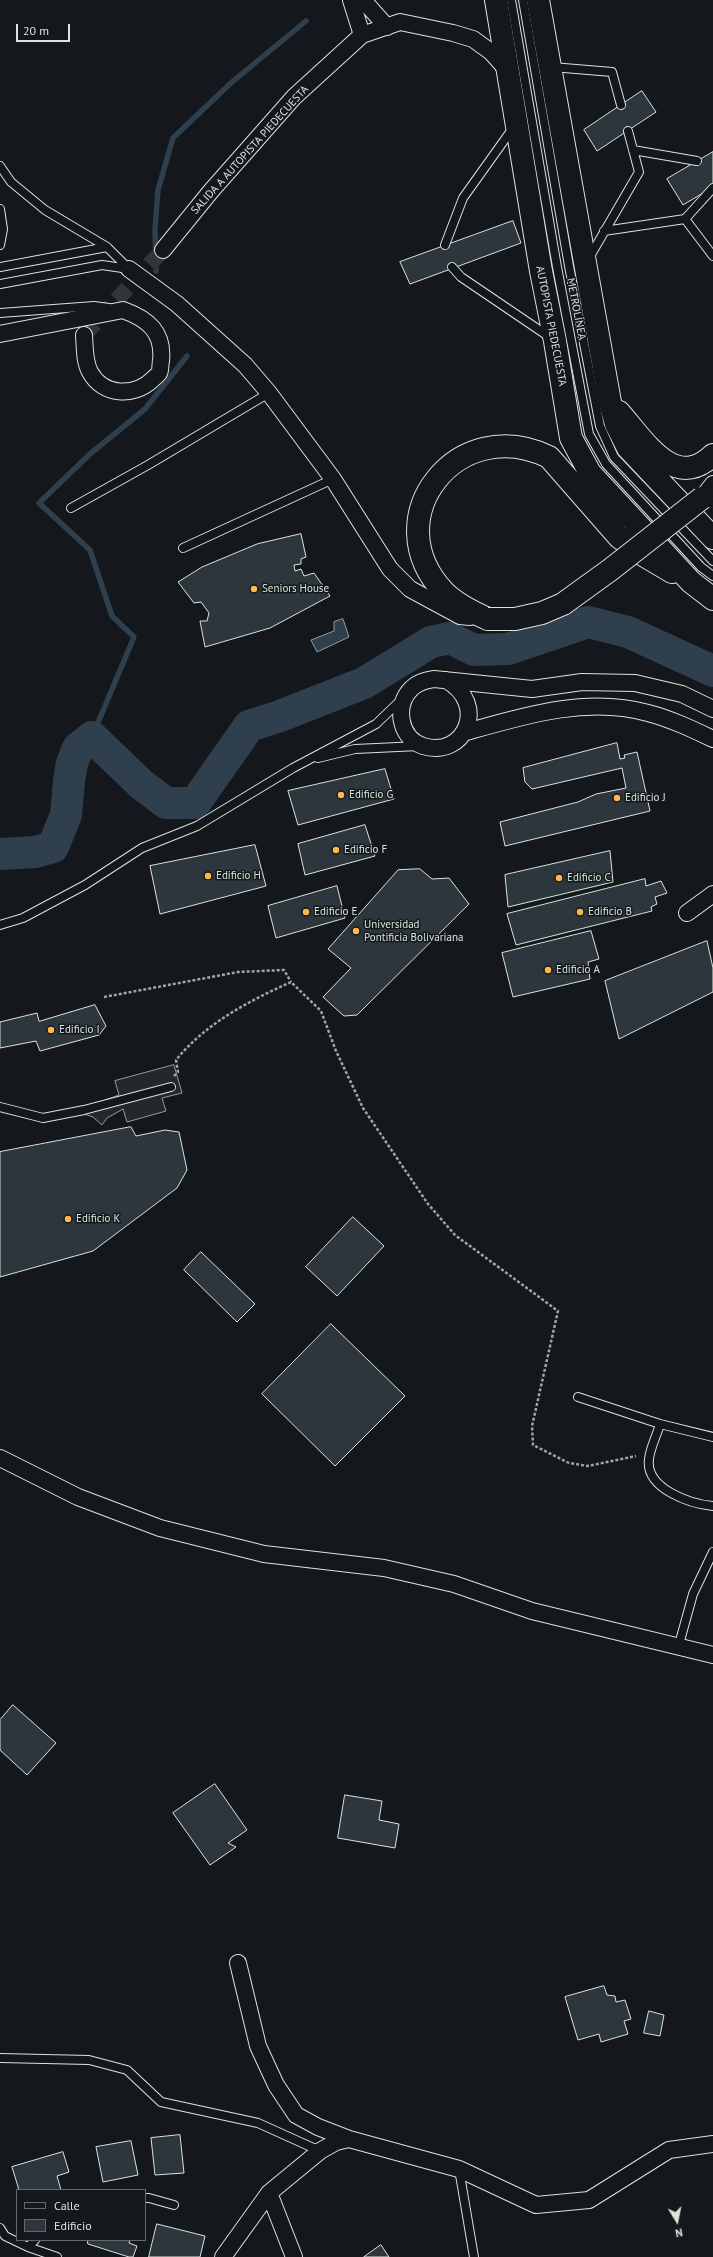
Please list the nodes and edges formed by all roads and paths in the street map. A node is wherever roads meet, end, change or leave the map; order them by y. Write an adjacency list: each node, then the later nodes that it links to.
1 (351, 0): 8 (street)
2 (363, 0): 7 (street)
3 (496, 0): 10 (highway, AUTOPISTA PIEDECUESTA)
4 (511, 0): 45 (lane, METROLÍNEA)
5 (523, 0): 44 (lane, METROLÍNEA)
6 (538, 0): 9 (highway)
7 (387, 26): 8 (street, SALIDA A AUTOPISTA PIEDECUESTA); 10 (street, SALIDA A AUTOPISTA PIEDECUESTA)
8 (362, 35): 24 (street, SALIDA A AUTOPISTA PIEDECUESTA)
9 (550, 67): 11 (lane); 26 (highway)
10 (509, 72): 12 (highway, AUTOPISTA PIEDECUESTA)
11 (621, 105)
12 (517, 122): 21 (lane); 35 (highway, AUTOPISTA PIEDECUESTA)
13 (628, 131): 14 (lane)
14 (633, 150): 15 (lane); 20 (lane)
15 (697, 161)
16 (0, 166): 23 (lane)
17 (713, 188): 19 (lane)
18 (0, 209): 22 (lane)
19 (685, 219): 20 (lane); 25 (lane)
20 (604, 231): 26 (lane)
21 (445, 245)
22 (0, 246)
23 (107, 247): 27 (lane); 29 (lane)
24 (163, 250)
25 (713, 256)
26 (585, 264): 37 (highway)
27 (0, 267)
28 (452, 267): 35 (lane)
29 (129, 269): 30 (lane); 36 (street)
30 (0, 284)
31 (123, 310): 32 (lane); 33 (street); 34 (street)
32 (0, 313)
33 (0, 334)
34 (84, 335)
35 (555, 340): 46 (highway, AUTOPISTA PIEDECUESTA)
36 (269, 393): 39 (street); 41 (lane)
37 (610, 402): 38 (highway); 42 (highway)
38 (713, 454)
39 (333, 479): 43 (lane); 48 (street)
40 (709, 492): 48 (highway, bridge)
41 (71, 508)
42 (713, 538)
43 (183, 548)
44 (713, 561)
45 (713, 576)
46 (691, 582): 47 (highway, AUTOPISTA PIEDECUESTA); 48 (highway)
47 (713, 599)
48 (488, 619)
49 (446, 680): 50 (street); 51 (street); 52 (street)
50 (405, 696): 54 (street); 55 (lane)
51 (713, 709)
52 (463, 733): 53 (street); 54 (street)
53 (713, 739)
54 (423, 745): 55 (lane)
55 (303, 762): 58 (lane)
56 (713, 894): 57 (street)
57 (687, 913)
58 (0, 925)
59 (292, 982): 60 (path); 62 (path); 67 (path)
60 (104, 996)
61 (171, 1087): 62 (lane)
62 (161, 1090): 63 (lane)
63 (0, 1107)
64 (578, 1397): 65 (lane)
65 (660, 1424): 66 (lane); 67 (lane)
66 (713, 1436)
67 (651, 1454): 69 (lane)
68 (0, 1458): 71 (street)
69 (713, 1506)
70 (713, 1552): 71 (lane)
71 (678, 1648): 72 (street)
72 (713, 1655)
73 (238, 1963): 75 (street)
74 (0, 2058): 77 (lane)
75 (349, 2139): 77 (street); 78 (street)
76 (713, 2144): 78 (street)
77 (320, 2151): 79 (street)
78 (458, 2169): 88 (lane)
79 (269, 2193): 86 (street); 87 (street)
80 (146, 2198): 81 (lane)
81 (174, 2205)
82 (0, 2228): 84 (lane)
83 (34, 2241): 84 (lane)
84 (28, 2247): 85 (lane)
85 (57, 2257)
86 (223, 2257)
87 (294, 2257)
88 (474, 2257)

